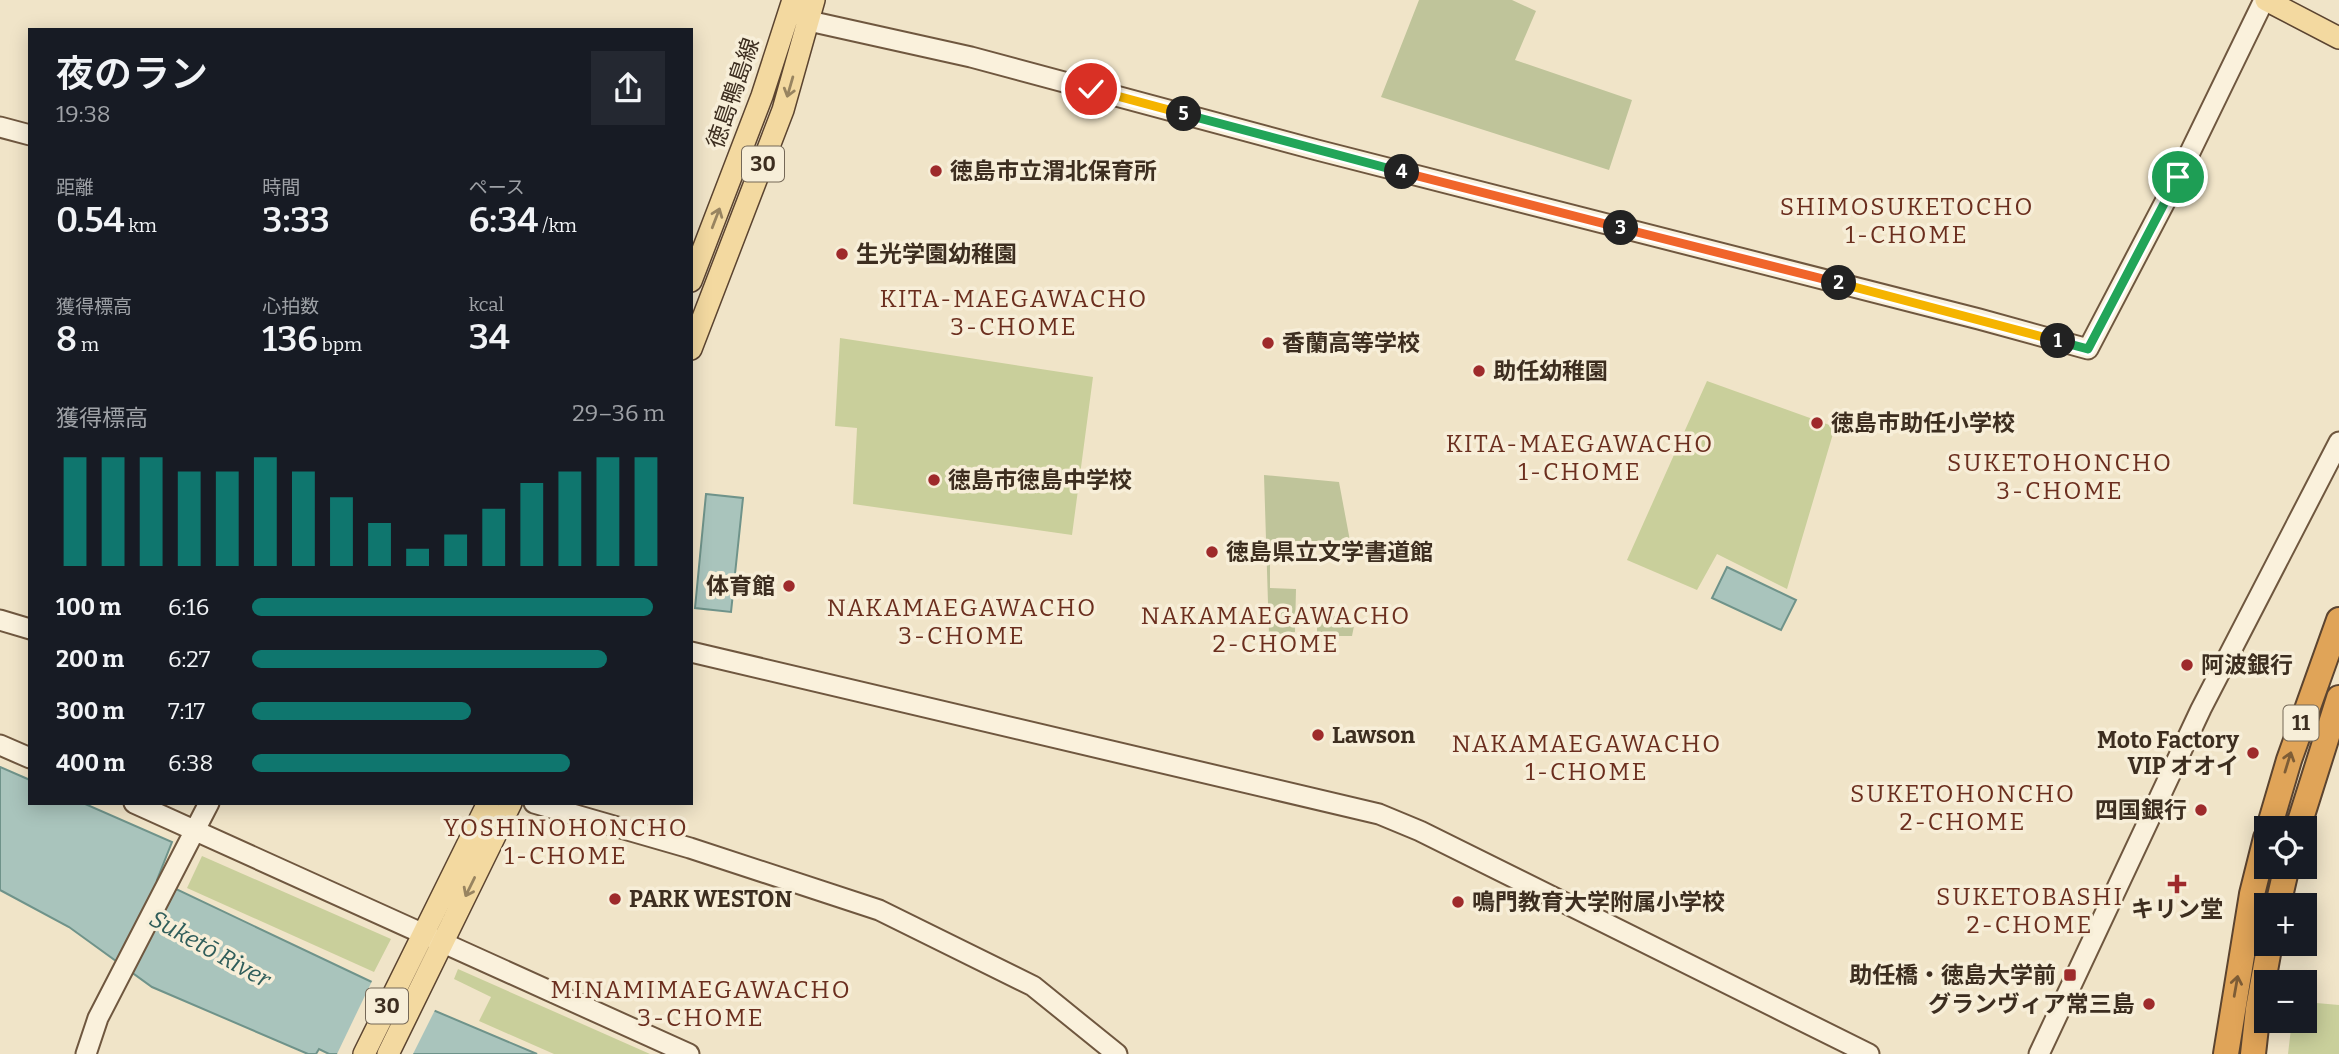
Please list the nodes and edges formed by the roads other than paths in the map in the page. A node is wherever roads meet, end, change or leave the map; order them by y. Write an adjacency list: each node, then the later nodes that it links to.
1 (814, 0): 4 (main road, 30)
2 (2265, 0): 4 (street); 5 (main road)
3 (793, 1): 4 (street); 8 (main road, 徳島鴨島線 / 30, one-way to 3)
4 (809, 22): 9 (main road, 30, one-way to 9)
5 (2339, 37)
6 (0, 127): 7 (street)
7 (28, 134)
8 (693, 276)
9 (693, 344)
10 (2339, 442): 35 (street)
11 (0, 620): 13 (street)
12 (2339, 620): 23 (highway, 11, one-way to 12)
13 (28, 628)
14 (693, 652): 34 (street)
15 (2339, 698): 24 (highway, 11)
16 (0, 745): 17 (street)
17 (28, 757)
18 (139, 805): 25 (street)
19 (208, 805): 25 (street)
20 (487, 805): 27 (main road, 30)
21 (510, 805): 27 (main road, 30, one-way to 27)
22 (541, 805): 33 (street)
23 (2273, 816)
24 (2302, 816)
25 (196, 830): 27 (street); 29 (street)
26 (2256, 879): 36 (highway, one-way to 26)
27 (433, 940): 30 (main road, 30); 31 (main road, 30); 32 (street)
28 (2268, 956): 37 (highway)
29 (86, 1054)
30 (363, 1054)
31 (388, 1054)
32 (689, 1054)
33 (1117, 1054)
34 (1869, 1054)
35 (2039, 1054)
36 (2227, 1054)
37 (2253, 1054)

